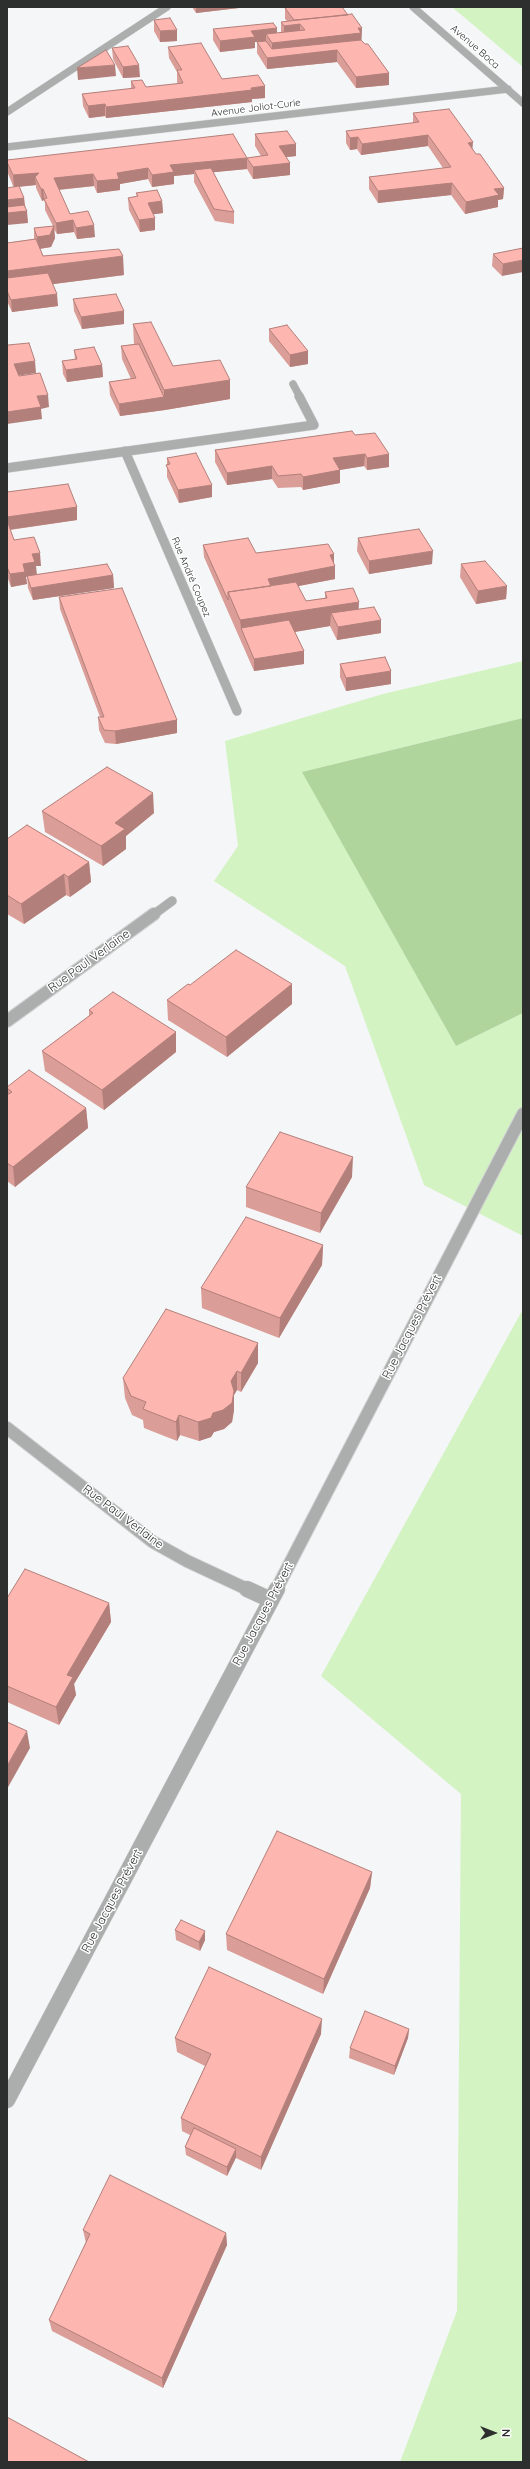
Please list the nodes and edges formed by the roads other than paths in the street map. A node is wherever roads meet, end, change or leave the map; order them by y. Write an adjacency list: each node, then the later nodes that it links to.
1 (167, 7): 5 (street)
2 (413, 7): 3 (street, Avenue Boca)
3 (508, 89): 4 (street, Avenue Boca); 6 (street, Avenue Joliot-Curie)
4 (523, 103)
5 (7, 112)
6 (8, 145)
7 (293, 384): 8 (street)
8 (125, 451): 9 (street); 10 (street, Rue André Coupez)
9 (7, 468)
10 (237, 711)
11 (172, 901): 12 (street, Rue Paul Verlaine)
12 (7, 1021)
13 (523, 1114): 15 (street, Rue Jacques Prévert)
14 (7, 1428): 15 (street, Rue Paul Verlaine)
15 (271, 1600): 16 (street, Rue Jacques Prévert)
16 (7, 2100)

